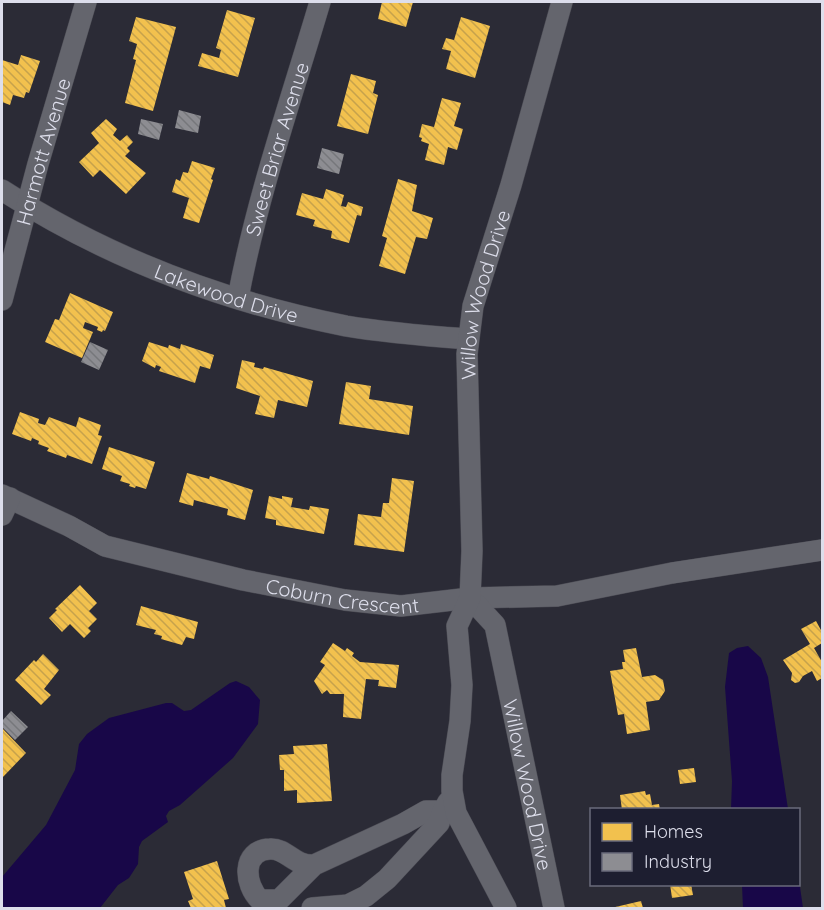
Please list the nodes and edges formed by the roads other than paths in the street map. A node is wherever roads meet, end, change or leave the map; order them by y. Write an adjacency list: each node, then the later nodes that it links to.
1 (86, 2): 5 (street, Harmott Avenue)
2 (320, 2): 6 (street, Sweet Briar Avenue)
3 (562, 2): 8 (street, Willow Wood Drive)
4 (2, 190): 5 (street, Lakewood Drive)
5 (27, 206): 6 (street, Lakewood Drive); 7 (street, Harmott Avenue)
6 (238, 298): 8 (street, Lakewood Drive)
7 (2, 300)
8 (468, 339): 11 (street, Willow Wood Drive)
9 (4, 503): 11 (street, Coburn Crescent)
10 (822, 550): 11 (street, Coburn Crescent)
11 (470, 598): 12 (street, Willow Wood Drive); 17 (street, Willow Wood Drive)
12 (447, 804): 13 (street); 14 (street); 16 (street, Willow Wood Drive)
13 (314, 865)
14 (347, 907): 15 (street)
15 (312, 909)
16 (506, 909)
17 (554, 909)

